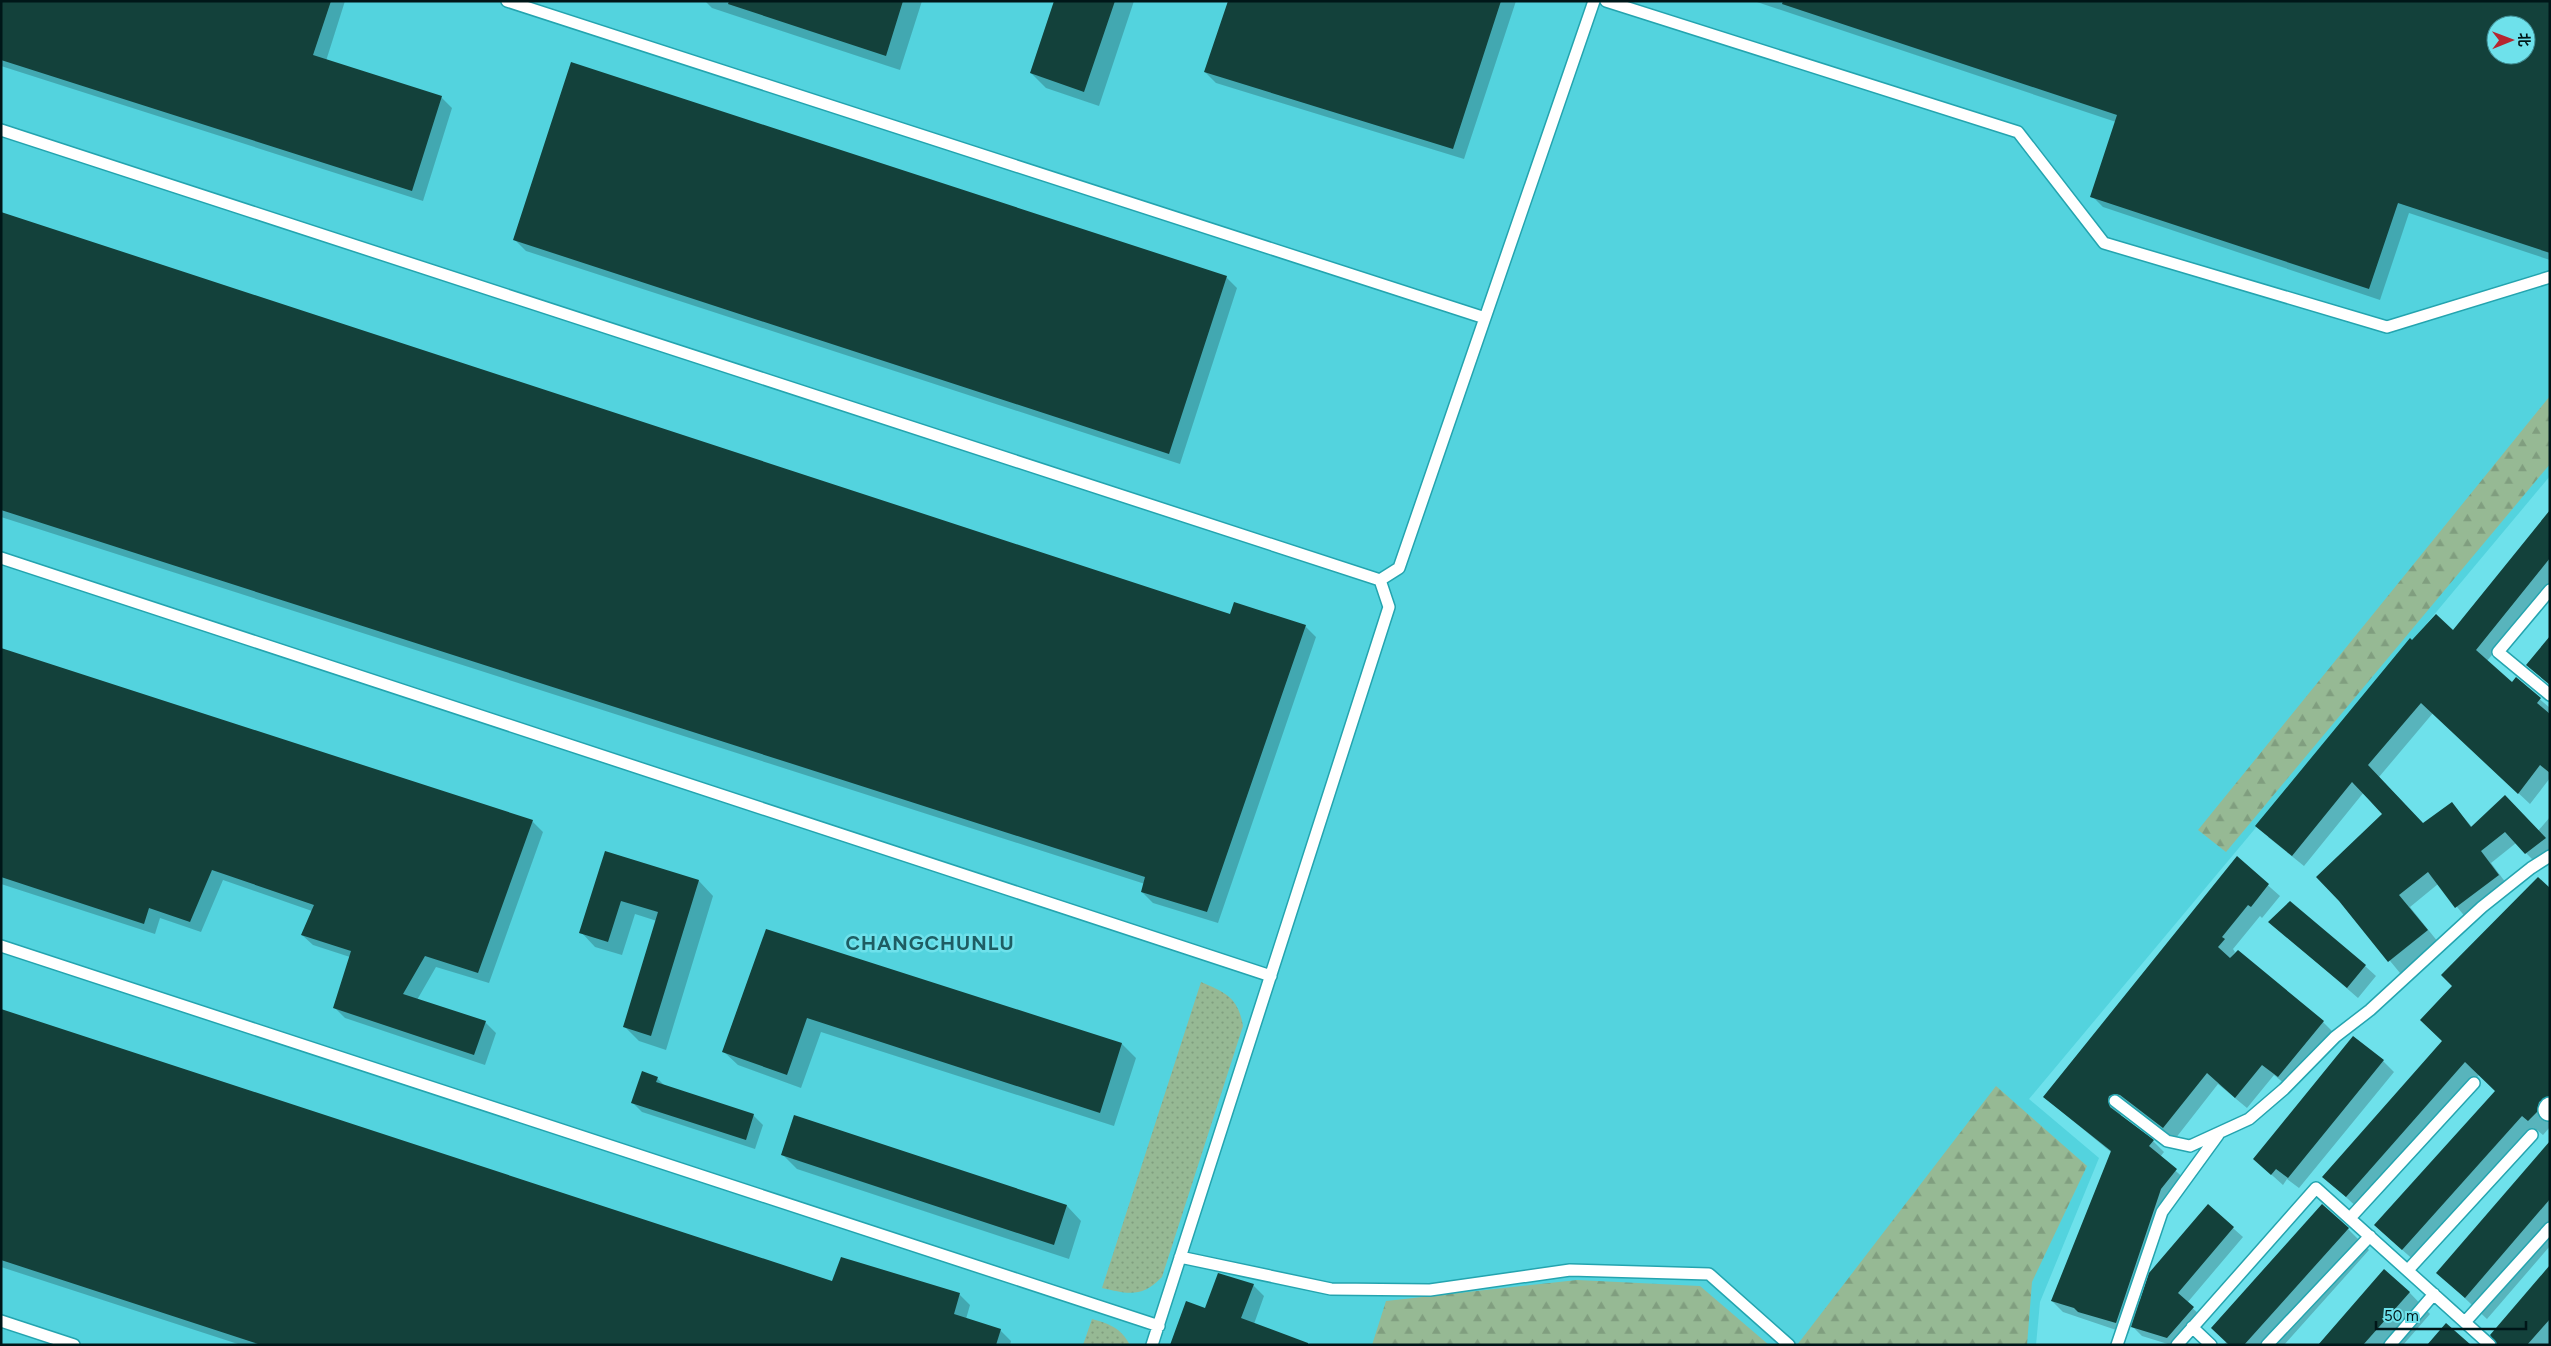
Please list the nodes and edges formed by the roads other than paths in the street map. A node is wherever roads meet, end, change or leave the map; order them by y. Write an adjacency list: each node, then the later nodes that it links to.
1 (507, 1): 6 (lane)
2 (1594, 1): 6 (lane)
3 (1606, 1): 5 (lane)
4 (1, 130): 8 (lane)
5 (2550, 277)
6 (1485, 318): 8 (lane)
7 (1, 558): 13 (lane)
8 (1380, 580): 13 (lane)
9 (2550, 590): 10 (lane)
10 (2550, 695)
11 (2550, 856): 16 (lane)
12 (1, 946): 26 (lane)
13 (1271, 976): 21 (lane)
14 (2474, 1083): 18 (lane)
15 (2114, 1102): 16 (lane)
16 (2218, 1135): 31 (lane)
17 (2532, 1135): 22 (lane)
18 (2350, 1218): 20 (lane); 27 (lane)
19 (2550, 1228): 25 (lane)
20 (2370, 1236): 22 (lane); 34 (lane)
21 (1180, 1257): 26 (lane); 30 (lane)
22 (2408, 1270): 23 (lane)
23 (2434, 1294): 25 (lane); 35 (lane)
24 (1, 1321): 28 (lane)
25 (2465, 1322): 36 (lane)
26 (1159, 1326): 29 (lane)
27 (2192, 1327): 32 (lane); 33 (lane)
28 (74, 1345)
29 (1152, 1345)
30 (1789, 1345)
31 (2117, 1345)
32 (2177, 1345)
33 (2211, 1345)
34 (2267, 1345)
35 (2390, 1345)
36 (2490, 1345)

